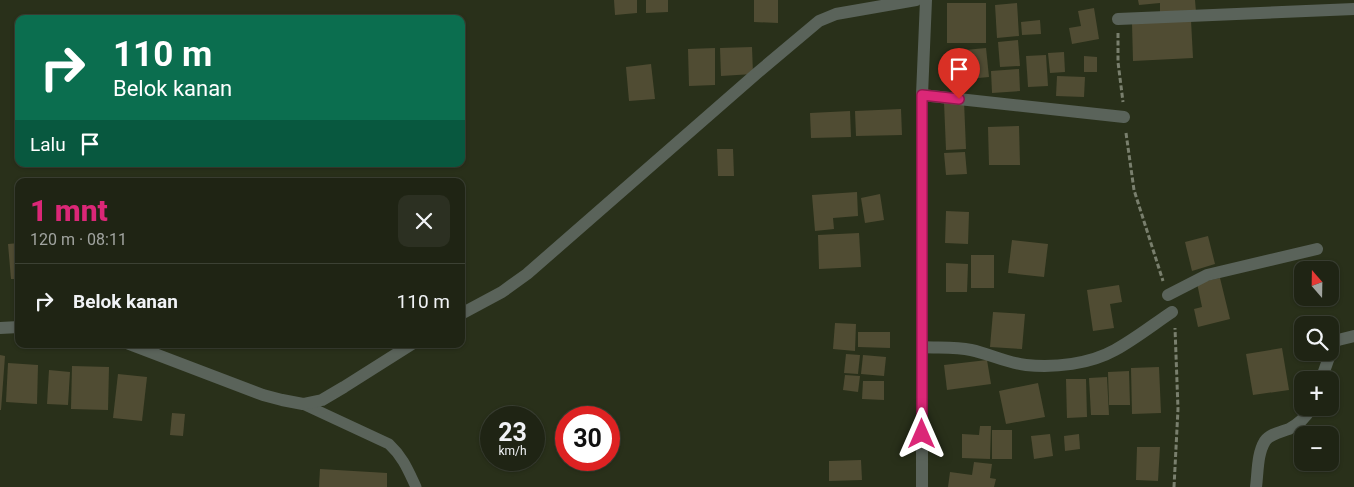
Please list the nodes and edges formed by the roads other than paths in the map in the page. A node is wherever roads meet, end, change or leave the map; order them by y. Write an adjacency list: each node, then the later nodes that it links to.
1 (916, 0): 9 (street)
2 (926, 0): 5 (street)
3 (1354, 9): 4 (street)
4 (1118, 19)
5 (922, 95): 6 (street); 14 (street)
6 (1124, 117)
7 (1317, 249): 8 (street)
8 (1168, 295)
9 (465, 312)
10 (1172, 312): 14 (street)
11 (15, 326): 12 (street)
12 (0, 328)
13 (1354, 336): 17 (street)
14 (922, 347): 21 (street)
15 (140, 348): 18 (street)
16 (406, 348): 18 (street)
17 (1324, 371)
18 (303, 404): 20 (lane)
19 (1305, 416): 22 (street)
20 (416, 487)
21 (922, 487)
22 (1256, 487)

